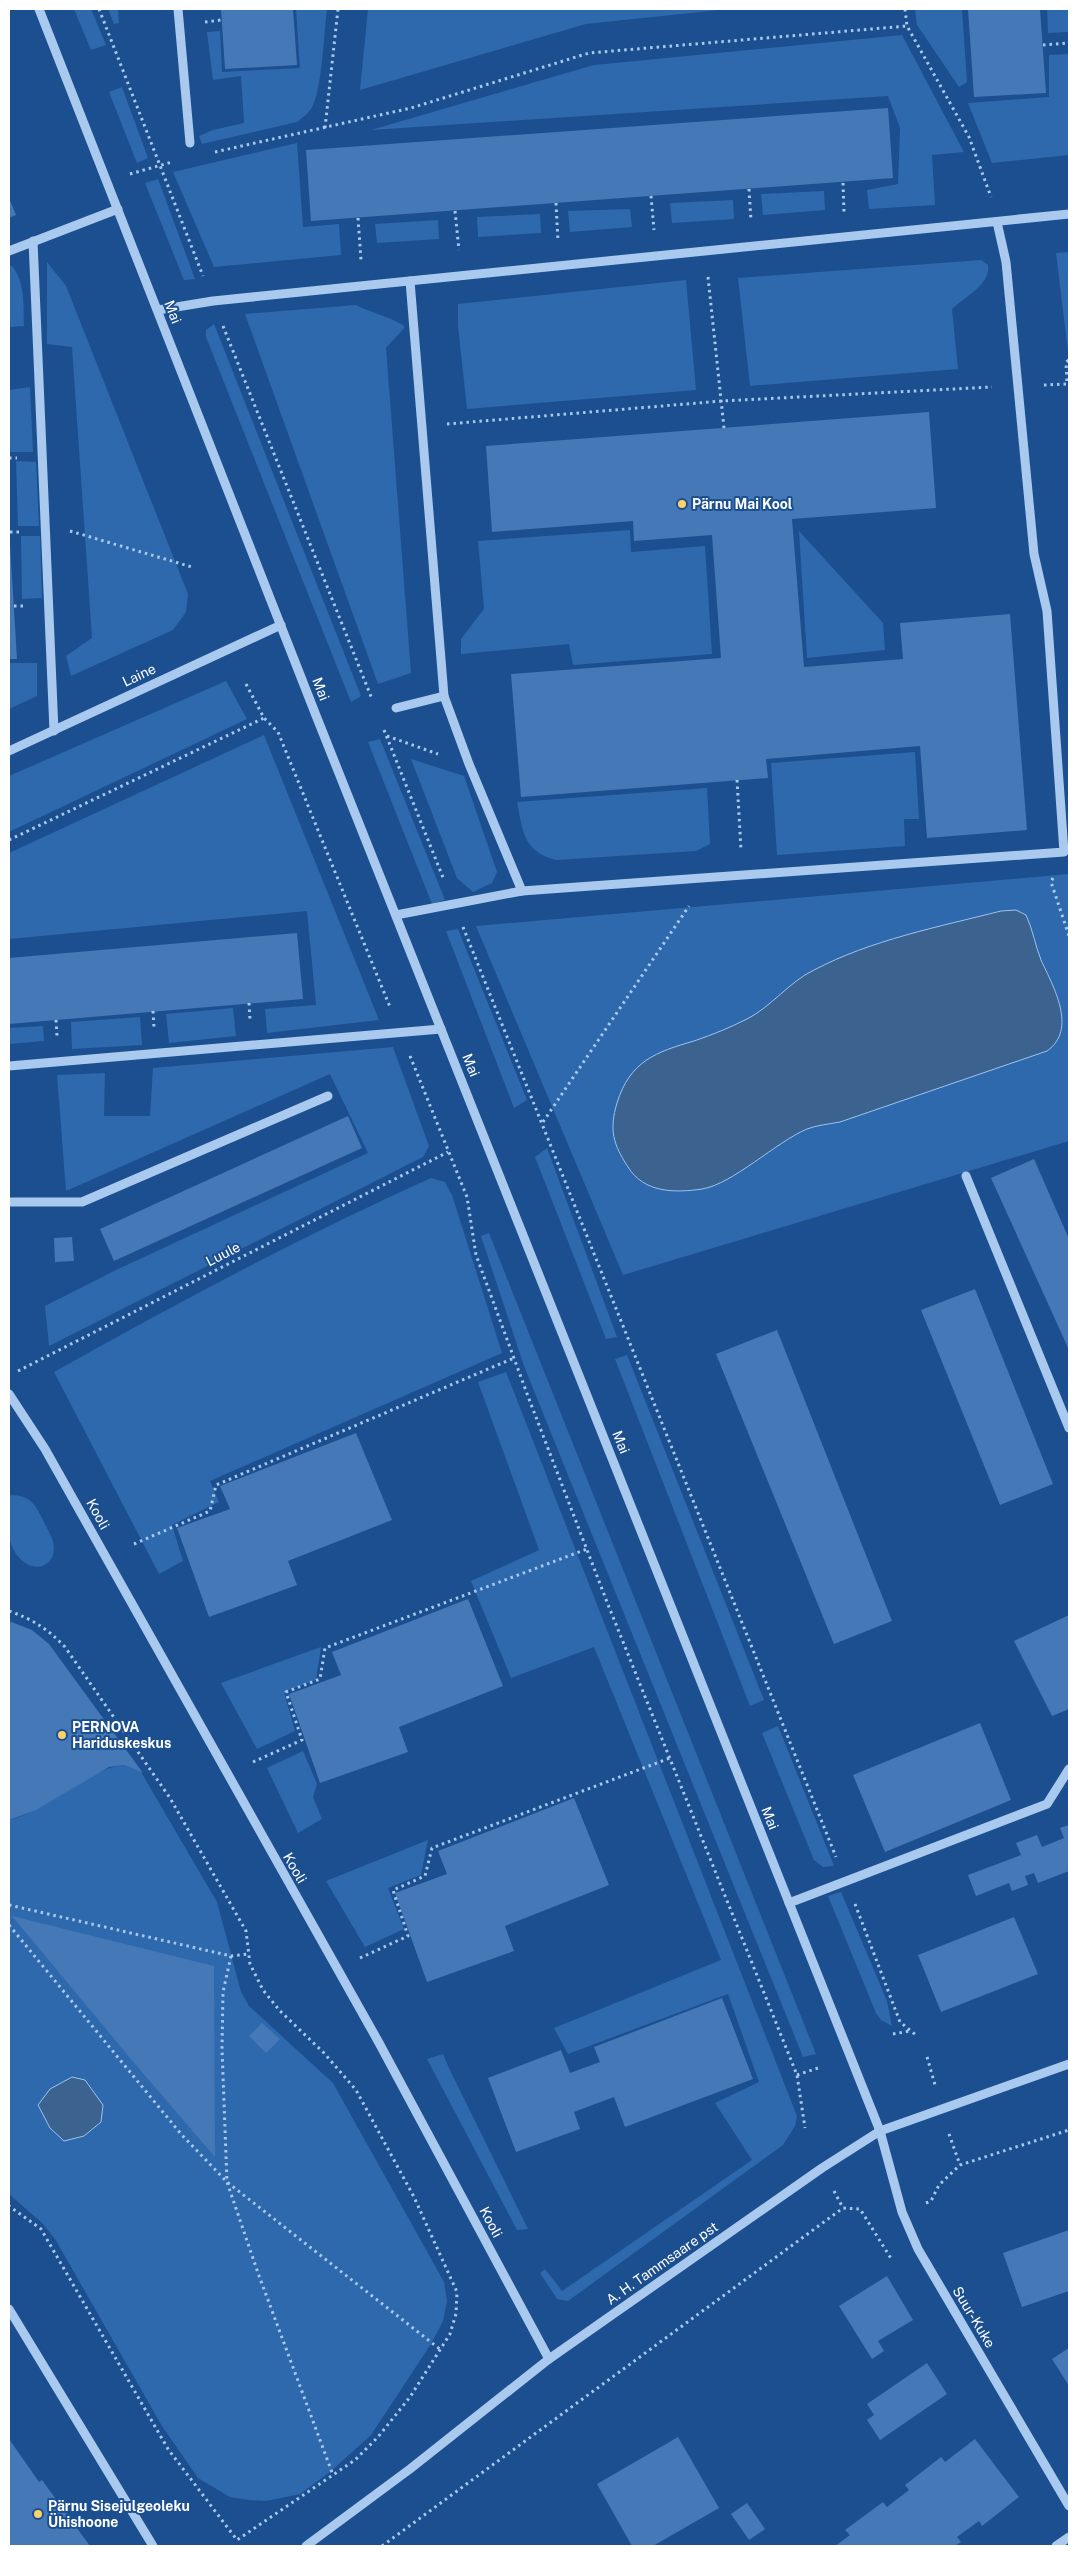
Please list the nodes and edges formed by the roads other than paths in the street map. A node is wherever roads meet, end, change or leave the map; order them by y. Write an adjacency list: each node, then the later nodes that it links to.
1 (40, 9): 4 (street, Mai)
2 (178, 9): 3 (street)
3 (190, 143)
4 (118, 209): 7 (street); 10 (street, Mai)
5 (1069, 214): 6 (street)
6 (997, 222): 9 (street); 16 (street)
7 (33, 241): 8 (street); 14 (street)
8 (9, 251)
9 (410, 281): 10 (street); 12 (street)
10 (158, 310): 11 (street, Mai)
11 (281, 625): 14 (street, Laine); 17 (street, Mai)
12 (444, 696): 13 (street); 16 (street)
13 (396, 708)
14 (54, 730): 15 (street, Laine)
15 (9, 751)
16 (522, 890): 17 (street)
17 (396, 915): 18 (street, Mai)
18 (441, 1029): 19 (street); 26 (street, Mai)
19 (9, 1066)
20 (328, 1096): 22 (street)
21 (966, 1176): 24 (street)
22 (9, 1202)
23 (9, 1394): 30 (street, Kooli)
24 (1069, 1428)
25 (1069, 1769): 26 (street)
26 (789, 1903): 28 (street, Mai)
27 (1069, 2064): 28 (street, A. H. Tammsaare pst)
28 (880, 2131): 30 (street, A. H. Tammsaare pst); 31 (street, Suur-Kuke)
29 (9, 2309): 33 (street)
30 (549, 2359): 34 (street, A. H. Tammsaare pst)
31 (1069, 2506)
32 (1069, 2536): 35 (street)
33 (153, 2546)
34 (306, 2546)
35 (1056, 2546)

